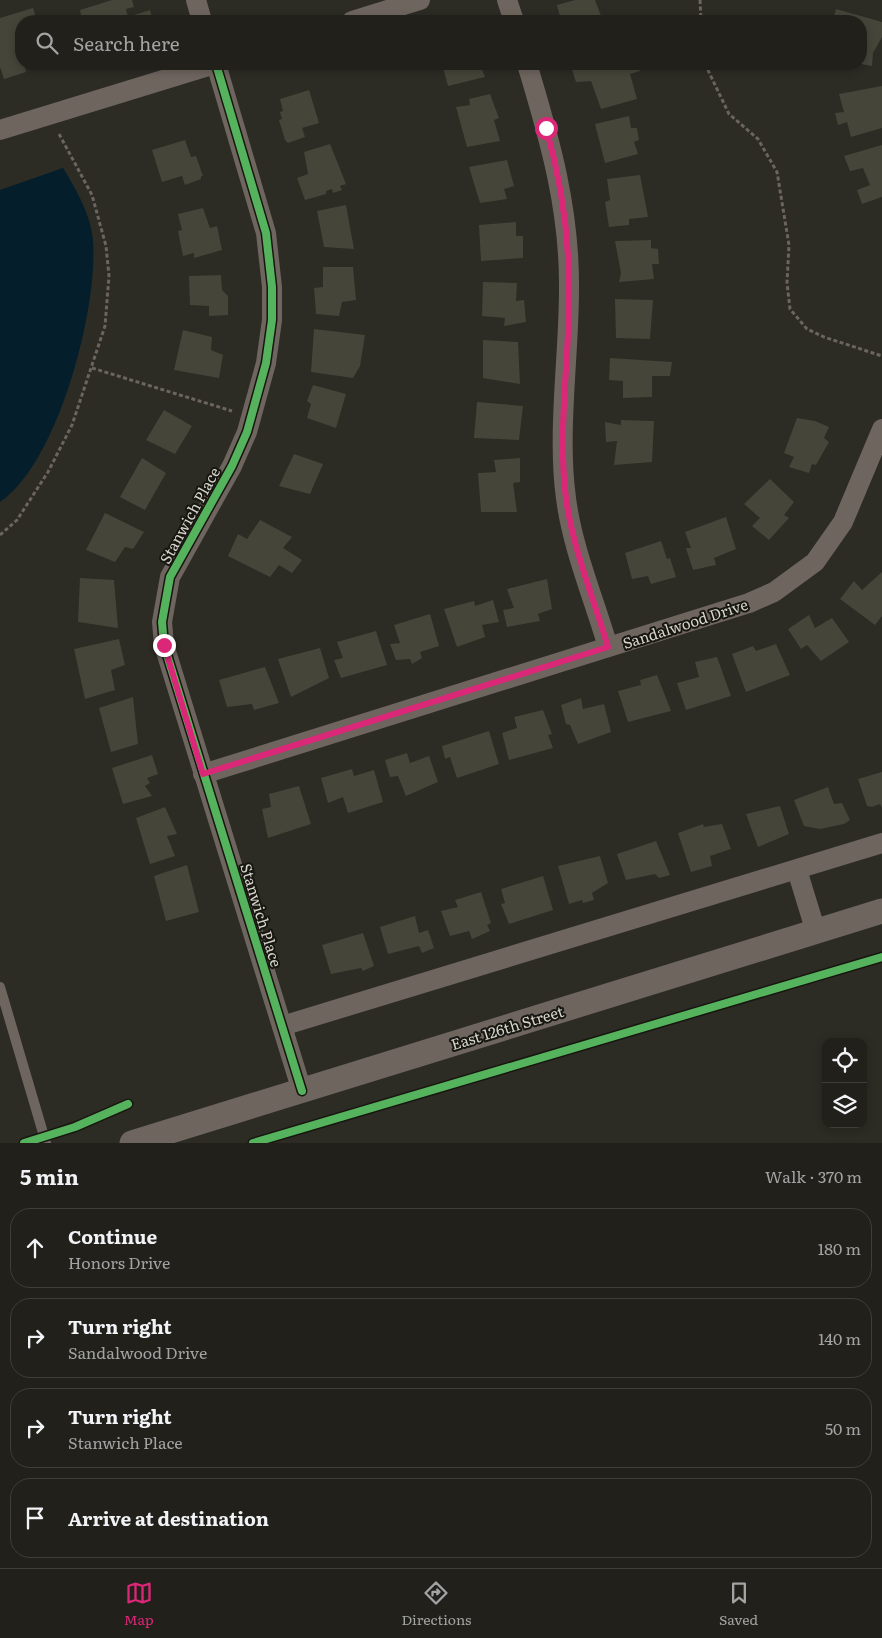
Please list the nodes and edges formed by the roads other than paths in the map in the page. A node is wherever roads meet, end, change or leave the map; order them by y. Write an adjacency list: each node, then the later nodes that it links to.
1 (196, 0): 4 (street)
2 (420, 0): 5 (street)
3 (507, 0): 6 (street)
4 (200, 15)
5 (371, 15)
6 (512, 15)
7 (195, 70): 10 (street)
8 (217, 70): 13 (street, Stanwich Place)
9 (529, 70): 12 (street)
10 (0, 130)
11 (882, 429): 12 (street, Sandalwood Drive)
12 (608, 647): 13 (street, Sandalwood Drive)
13 (203, 774): 19 (street, Stanwich Place)
14 (882, 843): 15 (street)
15 (797, 870): 17 (street); 19 (street)
16 (882, 911): 17 (street, East 126th Street)
17 (816, 932): 20 (street, East 126th Street)
18 (0, 988): 21 (lane)
19 (282, 1026): 20 (street, Stanwich Place)
20 (302, 1091): 22 (street, East 126th Street)
21 (46, 1143)
22 (132, 1143)

